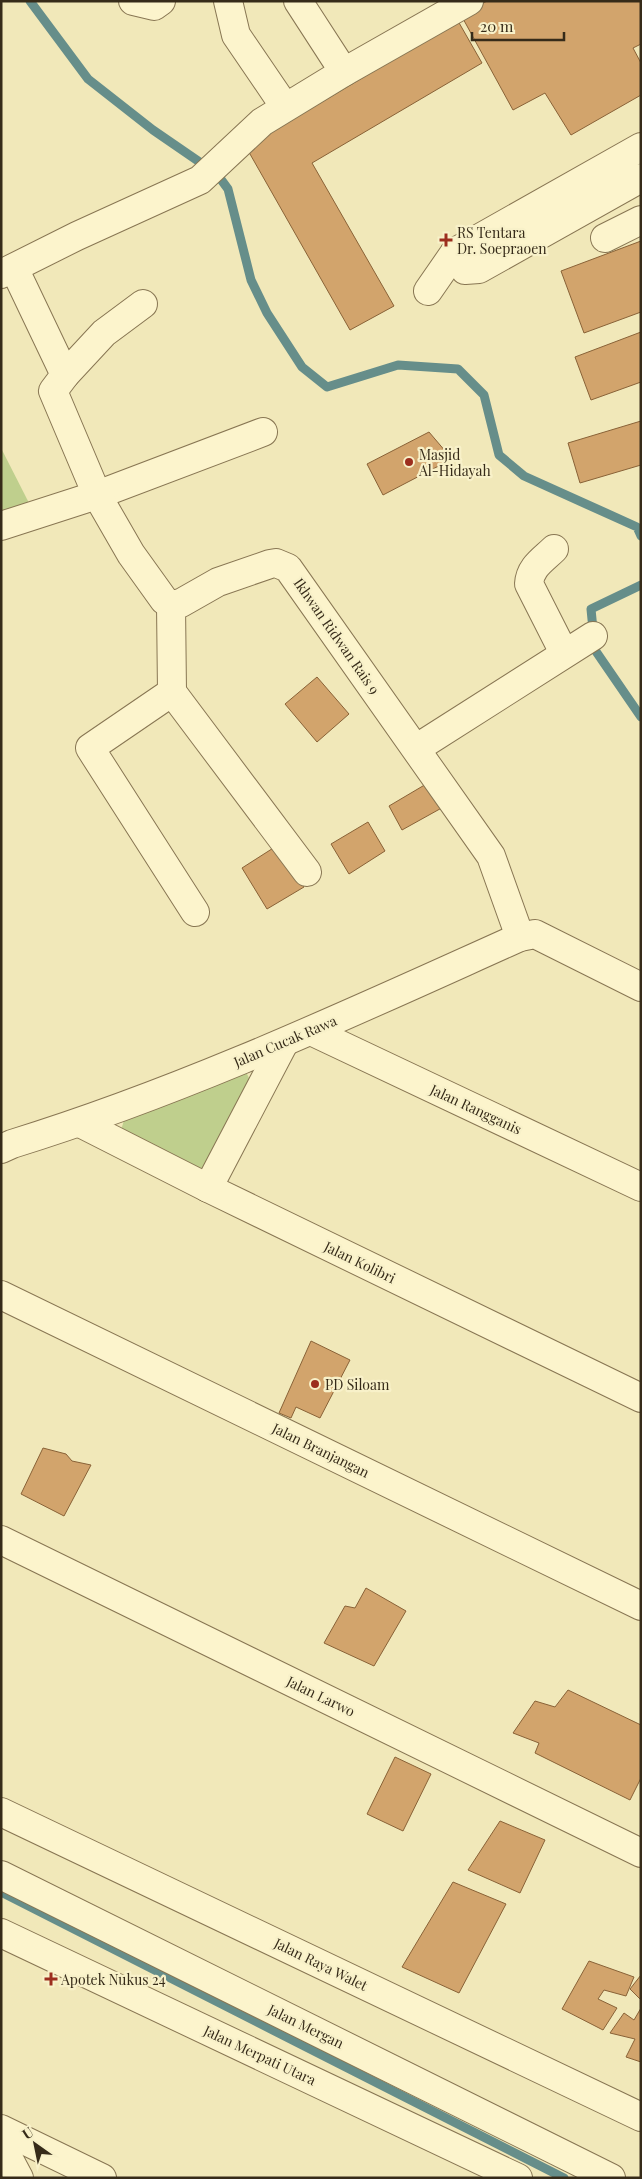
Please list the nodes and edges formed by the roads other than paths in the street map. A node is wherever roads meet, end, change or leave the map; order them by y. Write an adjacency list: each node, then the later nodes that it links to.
1 (133, 1): 2 (street)
2 (161, 1)
3 (228, 1): 7 (street)
4 (298, 1): 6 (street)
5 (469, 1): 6 (street)
6 (344, 72): 7 (street)
7 (285, 107): 13 (street)
8 (641, 147): 12 (street)
9 (641, 178): 12 (street)
10 (641, 220): 11 (street)
11 (605, 238)
12 (454, 252): 14 (street)
13 (8, 271): 16 (street)
14 (428, 291)
15 (143, 304): 16 (street)
16 (65, 375): 18 (street)
17 (263, 432): 18 (street)
18 (97, 495): 19 (street); 21 (street)
19 (1, 526)
20 (554, 549): 23 (street)
21 (171, 605): 24 (street); 25 (street, Ikhwan Ridwan Rais 9)
22 (592, 636): 23 (street)
23 (564, 653): 25 (street)
24 (172, 692): 26 (street); 27 (street)
25 (416, 748): 28 (street, Ikhwan Ridwan Rais 9)
26 (307, 872)
27 (195, 912)
28 (520, 937): 29 (street, Jalan Cucak Rawa); 30 (street, Jalan Cucak Rawa)
29 (641, 987)
30 (311, 1031): 31 (street, Jalan Cucak Rawa); 34 (street, Jalan Rangganis)
31 (284, 1043): 32 (street, Jalan Cucak Rawa); 35 (street)
32 (80, 1123): 33 (street, Jalan Cucak Rawa); 35 (street, Jalan Kolibri)
33 (1, 1149)
34 (641, 1187)
35 (208, 1188): 37 (street, Jalan Kolibri)
36 (1, 1295): 39 (street, Jalan Branjangan)
37 (641, 1398)
38 (1, 1540): 41 (street, Jalan Larwo)
39 (641, 1606)
40 (1, 1812): 44 (street, Jalan Raya Walet)
41 (639, 1849)
42 (1, 1875): 50 (street, Jalan Mergan)
43 (1, 1933): 49 (street, Jalan Merpati Utara)
44 (641, 2117)
45 (1, 2129): 48 (street)
46 (1, 2144): 47 (street)
47 (19, 2178)
48 (102, 2178)
49 (518, 2178)
50 (611, 2178)

